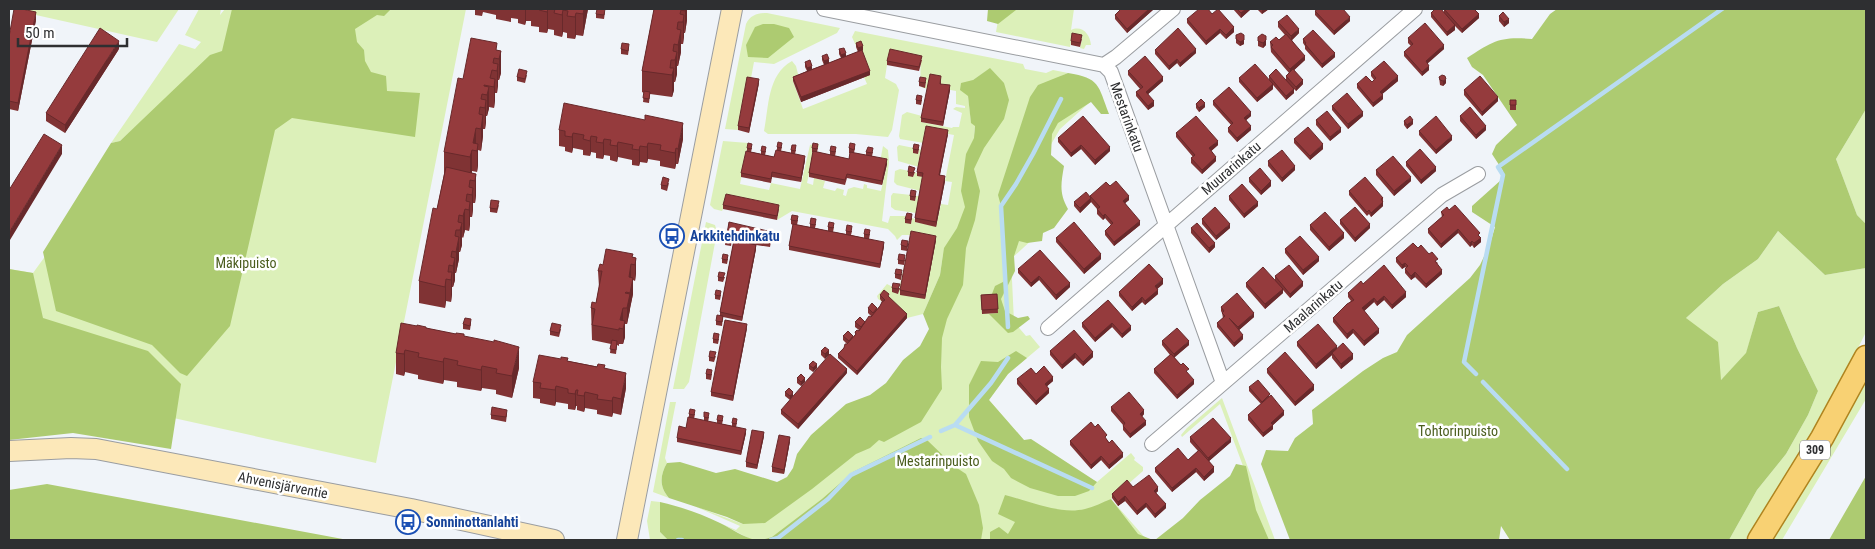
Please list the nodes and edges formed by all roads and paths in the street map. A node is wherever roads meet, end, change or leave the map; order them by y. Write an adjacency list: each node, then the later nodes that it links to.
1 (732, 9): 14 (main road)
2 (824, 9): 5 (street, Mestarinkatu)
3 (1173, 9): 5 (street)
4 (1415, 9): 7 (street, Muurarinkatu)
5 (1104, 65): 7 (street, Mestarinkatu)
6 (1478, 174): 10 (street, Maalarinkatu)
7 (1166, 225): 8 (street, Muurarinkatu); 10 (street, Mestarinkatu)
8 (1048, 328)
9 (1866, 357): 15 (main road, 309)
10 (1223, 383): 11 (street, Maalarinkatu)
11 (1152, 444)
12 (9, 451): 13 (main road, Ahvenisjärventie)
13 (554, 540)
14 (627, 540)
15 (1759, 540)

